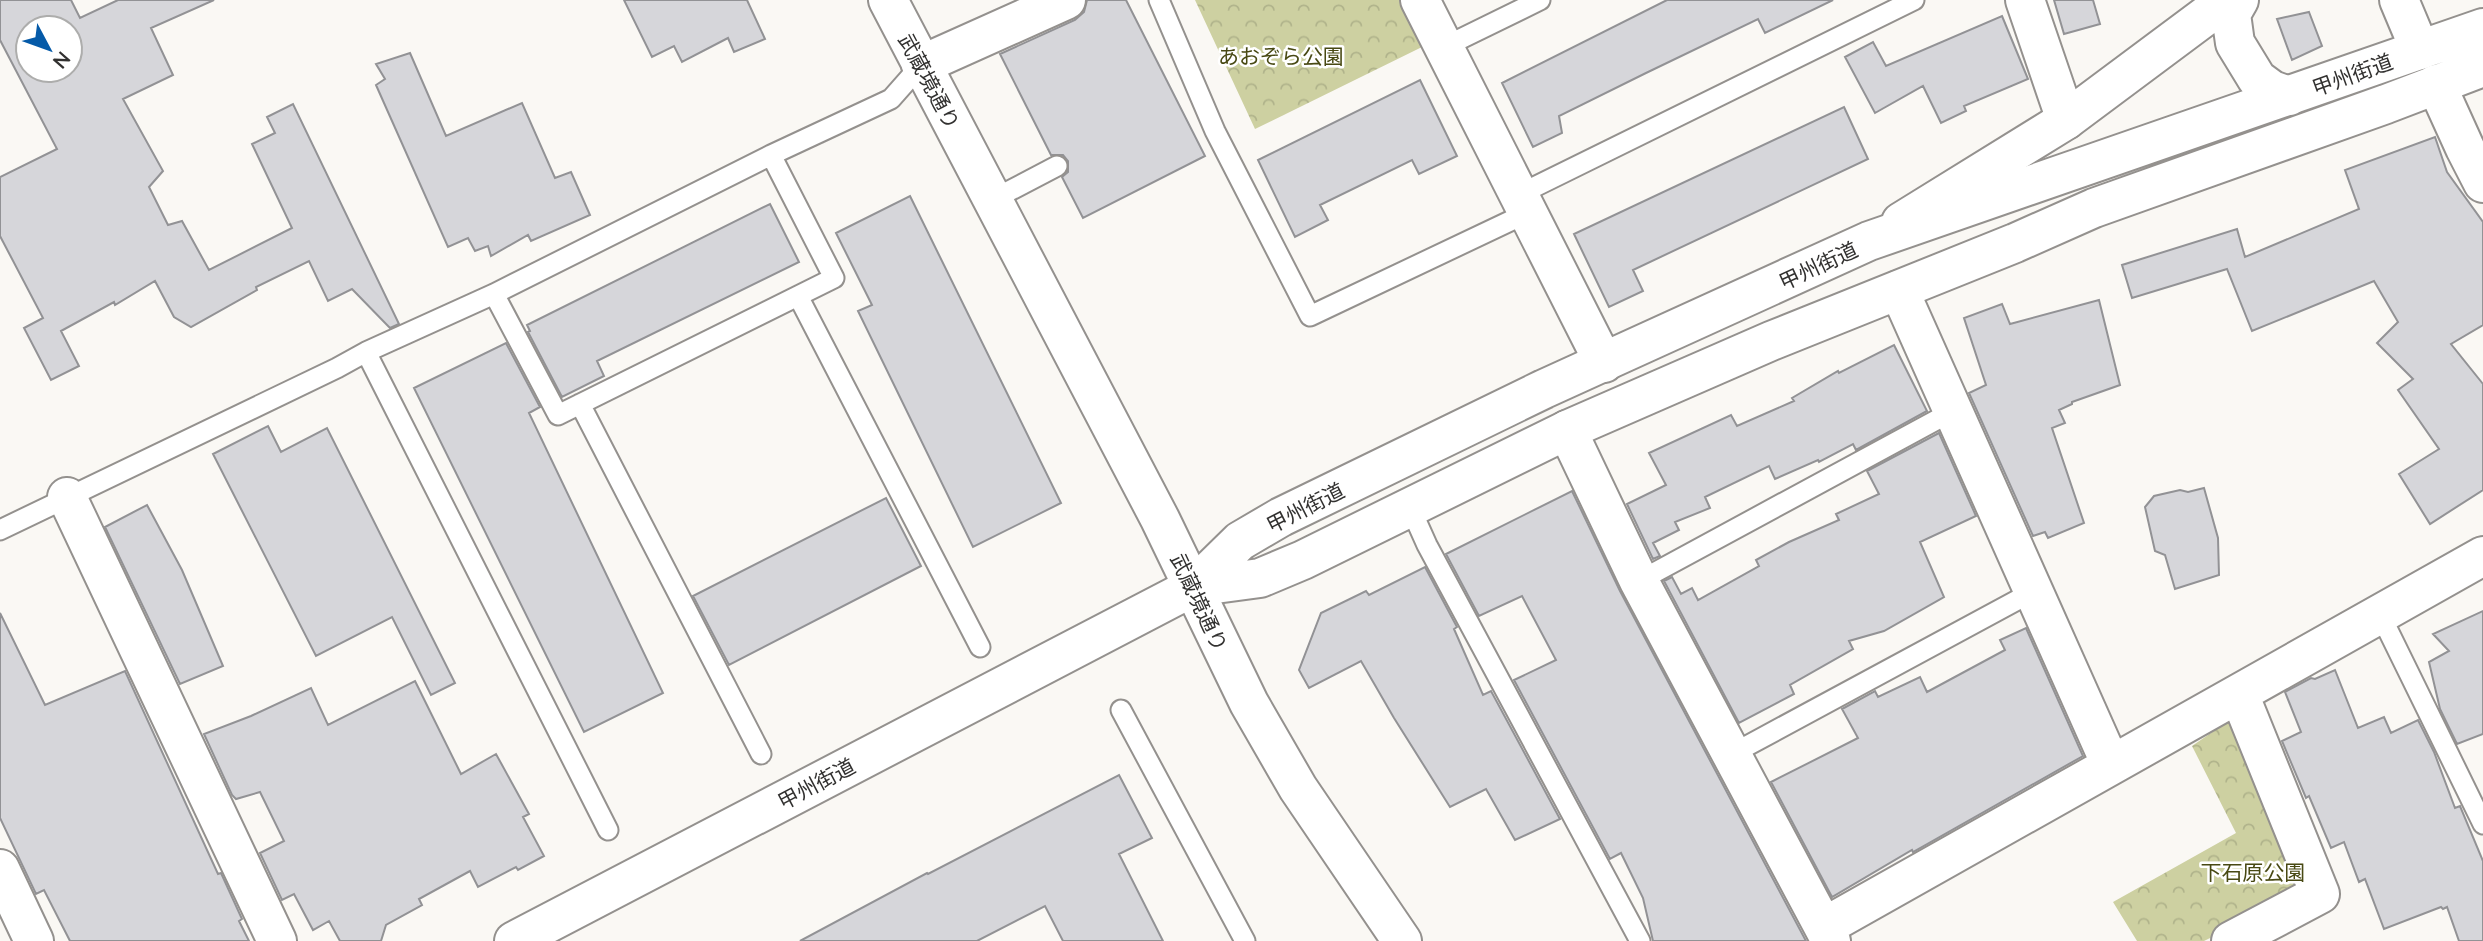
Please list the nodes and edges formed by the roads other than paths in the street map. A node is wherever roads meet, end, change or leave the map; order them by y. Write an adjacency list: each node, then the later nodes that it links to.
1 (888, 0): 14 (main road, 武蔵境通り)
2 (1066, 0): 14 (main road)
3 (1159, 0): 24 (lane)
4 (1420, 0): 12 (main road)
5 (1539, 0): 12 (lane)
6 (1914, 0): 24 (lane)
7 (2025, 0): 18 (main road)
8 (2227, 0): 18 (main road)
9 (2239, 0): 17 (main road)
10 (2399, 0): 13 (main road)
11 (2483, 28): 13 (main road, 甲州街道)
12 (1444, 47): 24 (main road)
13 (2420, 50): 17 (main road, 甲州街道)
14 (921, 65): 20 (lane); 23 (main road, 武蔵境通り)
15 (2483, 67): 16 (main road, 甲州街道)
16 (2436, 84): 19 (main road); 26 (main road, 甲州街道)
17 (2289, 96): 25 (main road, 甲州街道)
18 (2066, 120): 25 (main road)
19 (2474, 145): 22 (main road)
20 (771, 155): 27 (lane); 28 (lane)
21 (1057, 166): 23 (lane)
22 (2483, 183)
23 (992, 201): 39 (main road, 武蔵境通り)
24 (1523, 204): 30 (main road)
25 (1869, 242): 30 (main road, 甲州街道)
26 (1899, 290): 32 (main road); 33 (main road, 甲州街道)
27 (494, 294): 29 (lane); 31 (lane)
28 (798, 296): 31 (lane); 42 (lane)
29 (366, 352): 34 (lane); 49 (lane)
30 (1604, 363): 39 (main road, 甲州街道)
31 (580, 404): 45 (lane)
32 (1953, 411): 38 (lane); 40 (main road)
33 (1567, 430): 35 (main road, 甲州街道); 38 (main road)
34 (67, 497): 36 (lane); 53 (main road)
35 (1410, 507): 39 (main road, 甲州街道); 57 (lane)
36 (0, 530)
37 (2483, 556): 41 (main road)
38 (1639, 581): 46 (main road)
39 (1193, 587): 54 (main road, 甲州街道); 56 (main road, 武蔵境通り)
40 (2034, 592): 46 (lane); 47 (main road)
41 (2380, 614): 43 (main road); 48 (lane)
42 (980, 647)
43 (2239, 694): 47 (main road); 58 (main road)
44 (1121, 710): 55 (lane)
45 (761, 754)
46 (1732, 754): 51 (main road)
47 (2111, 765): 51 (main road)
48 (2483, 824)
49 (608, 830)
50 (0, 869): 52 (main road)
51 (1827, 934)
52 (34, 941)
53 (277, 941)
54 (514, 941)
55 (1245, 941)
56 (1402, 941)
57 (1640, 941)
58 (2231, 941)

